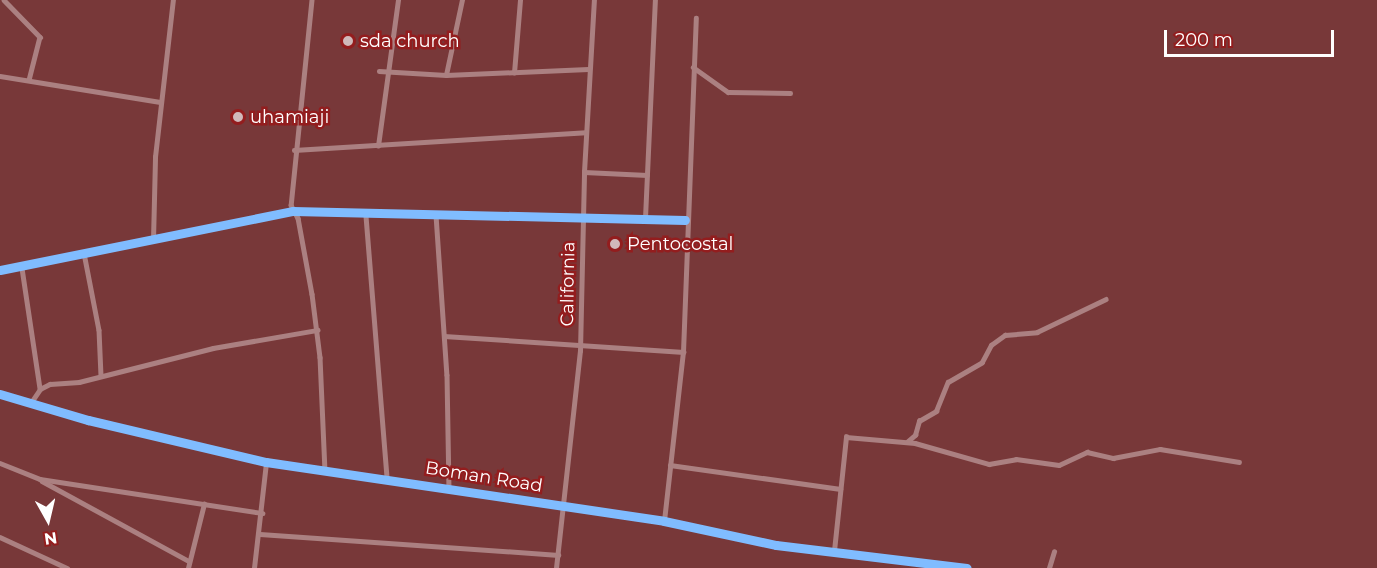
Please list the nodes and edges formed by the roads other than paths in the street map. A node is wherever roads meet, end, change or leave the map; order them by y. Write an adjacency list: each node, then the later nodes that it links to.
1 (4, 0): 17 (street)
2 (173, 0): 19 (street)
3 (312, 0): 22 (street)
4 (398, 0): 13 (street)
5 (462, 0): 15 (street)
6 (520, 0): 14 (street)
7 (594, 0): 11 (street, California)
8 (655, 0): 24 (street)
9 (696, 18): 10 (street)
10 (693, 67): 18 (street); 30 (street)
11 (588, 69): 14 (street); 20 (street, California)
12 (379, 71): 13 (street)
13 (389, 71): 15 (street); 21 (street)
14 (514, 73): 15 (street)
15 (446, 75)
16 (0, 76): 17 (street)
17 (29, 80): 19 (street)
18 (790, 93)
19 (160, 102): 31 (street)
20 (585, 132): 21 (street); 23 (street, California)
21 (378, 146): 22 (street)
22 (294, 150): 25 (street)
23 (584, 172): 24 (street); 29 (street, California)
24 (647, 175): 28 (street)
25 (293, 211): 26 (street); 31 (street); 36 (street)
26 (366, 216): 27 (street); 50 (street)
27 (436, 216): 29 (street); 37 (street)
28 (645, 218): 29 (street); 30 (street)
29 (582, 220): 38 (street, California)
30 (686, 220): 39 (street)
31 (153, 240): 32 (street)
32 (84, 253): 33 (street); 40 (street)
33 (22, 268): 34 (street); 41 (street)
34 (0, 270)
35 (1106, 299): 44 (street)
36 (317, 330): 40 (street); 49 (street)
37 (444, 336): 38 (street); 52 (street)
38 (580, 342): 39 (street); 55 (street, California)
39 (683, 352): 48 (street)
40 (101, 375): 41 (street)
41 (40, 389): 43 (street)
42 (0, 394): 43 (street, Boman Road)
43 (30, 404): 45 (street, Boman Road)
44 (907, 442): 46 (street); 53 (street)
45 (266, 462): 49 (street, Boman Road); 56 (street)
46 (1239, 462)
47 (0, 463): 51 (street)
48 (670, 465): 53 (street); 57 (street)
49 (325, 470): 50 (street, Boman Road)
50 (387, 478): 52 (street, Boman Road)
51 (40, 479): 54 (street); 63 (street)
52 (449, 489): 55 (street, Boman Road)
53 (840, 489): 60 (street)
54 (204, 504): 56 (street); 63 (street)
55 (565, 506): 57 (street, Boman Road); 62 (street, California)
56 (262, 513): 58 (street)
57 (664, 521): 60 (street, Boman Road)
58 (260, 534): 62 (street); 66 (street)
59 (0, 537): 64 (street)
60 (834, 551): 68 (street, Boman Road)
61 (1054, 552): 69 (street)
62 (558, 555): 67 (street, California)
63 (189, 561): 65 (street)
64 (67, 568)
65 (188, 568)
66 (254, 568)
67 (556, 568)
68 (967, 568)
69 (1049, 568)

